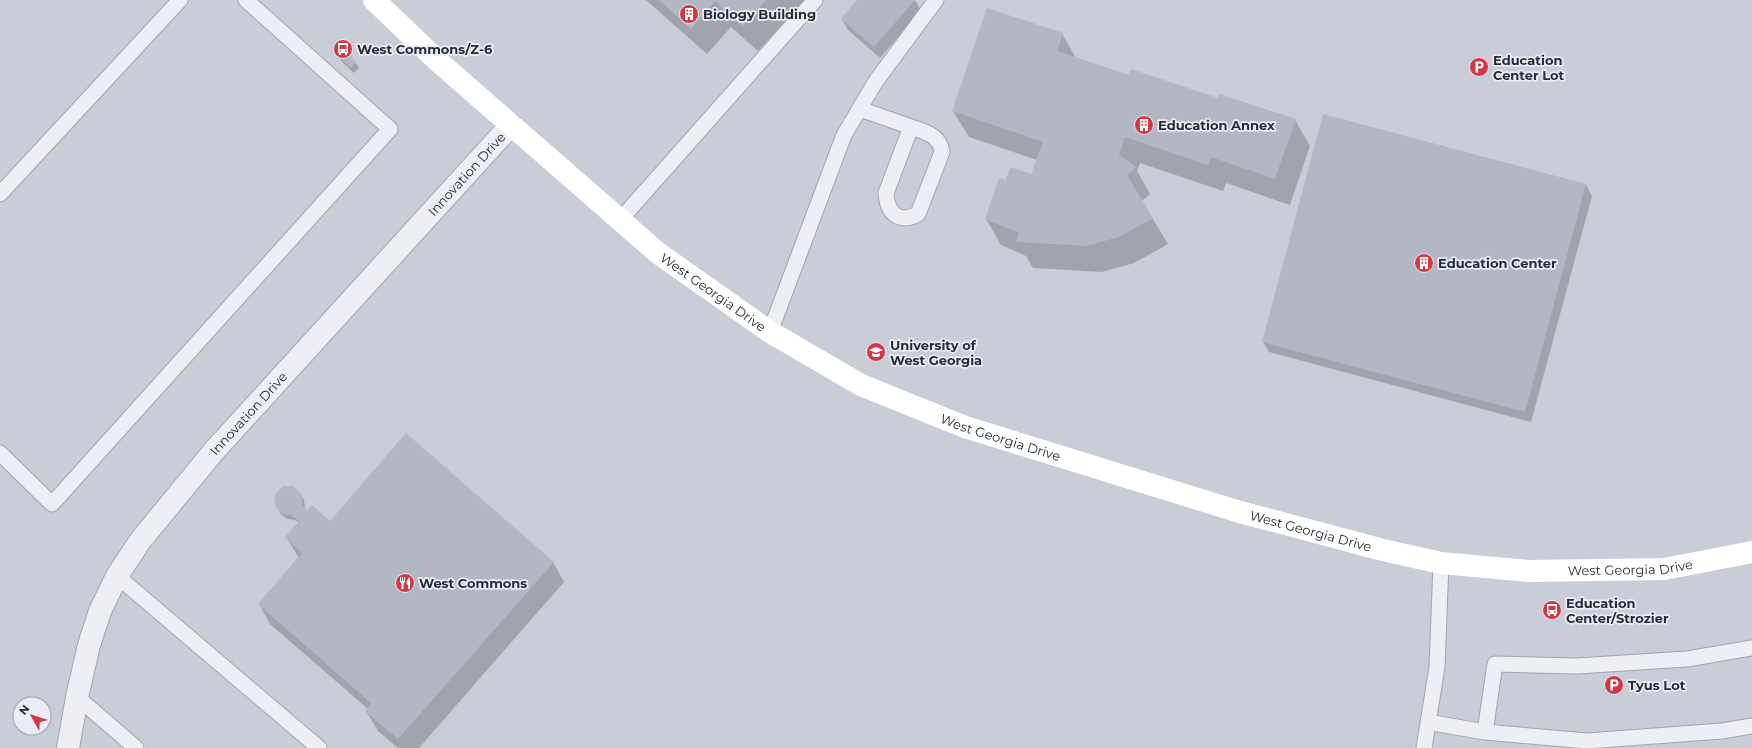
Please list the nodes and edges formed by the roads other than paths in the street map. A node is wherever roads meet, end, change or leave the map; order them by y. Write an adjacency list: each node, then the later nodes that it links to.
1 (180, 0): 9 (lane)
2 (246, 0): 12 (lane)
3 (374, 0): 7 (street, West Georgia Drive)
4 (816, 0): 10 (lane)
5 (936, 0): 6 (lane)
6 (860, 109): 8 (lane); 11 (lane)
7 (511, 126): 10 (street, West Georgia Drive); 15 (street, Innovation Drive)
8 (911, 126): 8 (lane)
9 (0, 194)
10 (620, 220): 11 (street, West Georgia Drive)
11 (770, 332): 14 (street, West Georgia Drive)
12 (0, 453)
13 (1752, 552): 14 (street, West Georgia Drive)
14 (1442, 563): 18 (lane)
15 (117, 576): 17 (street, Innovation Drive); 23 (lane)
16 (1752, 648): 20 (lane)
17 (77, 697): 21 (street, Innovation Drive); 22 (lane)
18 (1428, 722): 20 (lane); 24 (lane)
19 (1752, 726): 20 (lane)
20 (1485, 732)
21 (68, 748)
22 (136, 748)
23 (319, 748)
24 (1424, 748)

